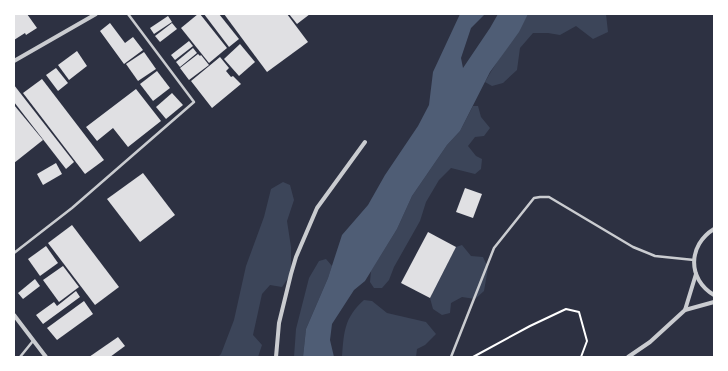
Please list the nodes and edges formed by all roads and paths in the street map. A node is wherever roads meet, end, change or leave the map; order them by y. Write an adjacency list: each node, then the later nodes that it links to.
1 (96, 14): 3 (street)
2 (128, 14): 6 (lane)
3 (14, 61)
4 (365, 142): 16 (street)
5 (714, 229): 7 (street)
6 (14, 253)
7 (694, 260): 8 (street); 17 (lane)
8 (696, 273): 9 (street); 11 (street)
9 (714, 295)
10 (714, 302): 11 (street)
11 (685, 310): 20 (street)
12 (15, 317): 13 (street)
13 (34, 341): 14 (lane); 15 (street)
14 (20, 357)
15 (46, 357)
16 (276, 357)
17 (451, 357)
18 (473, 357): 19 (path)
19 (581, 357)
20 (628, 357)

